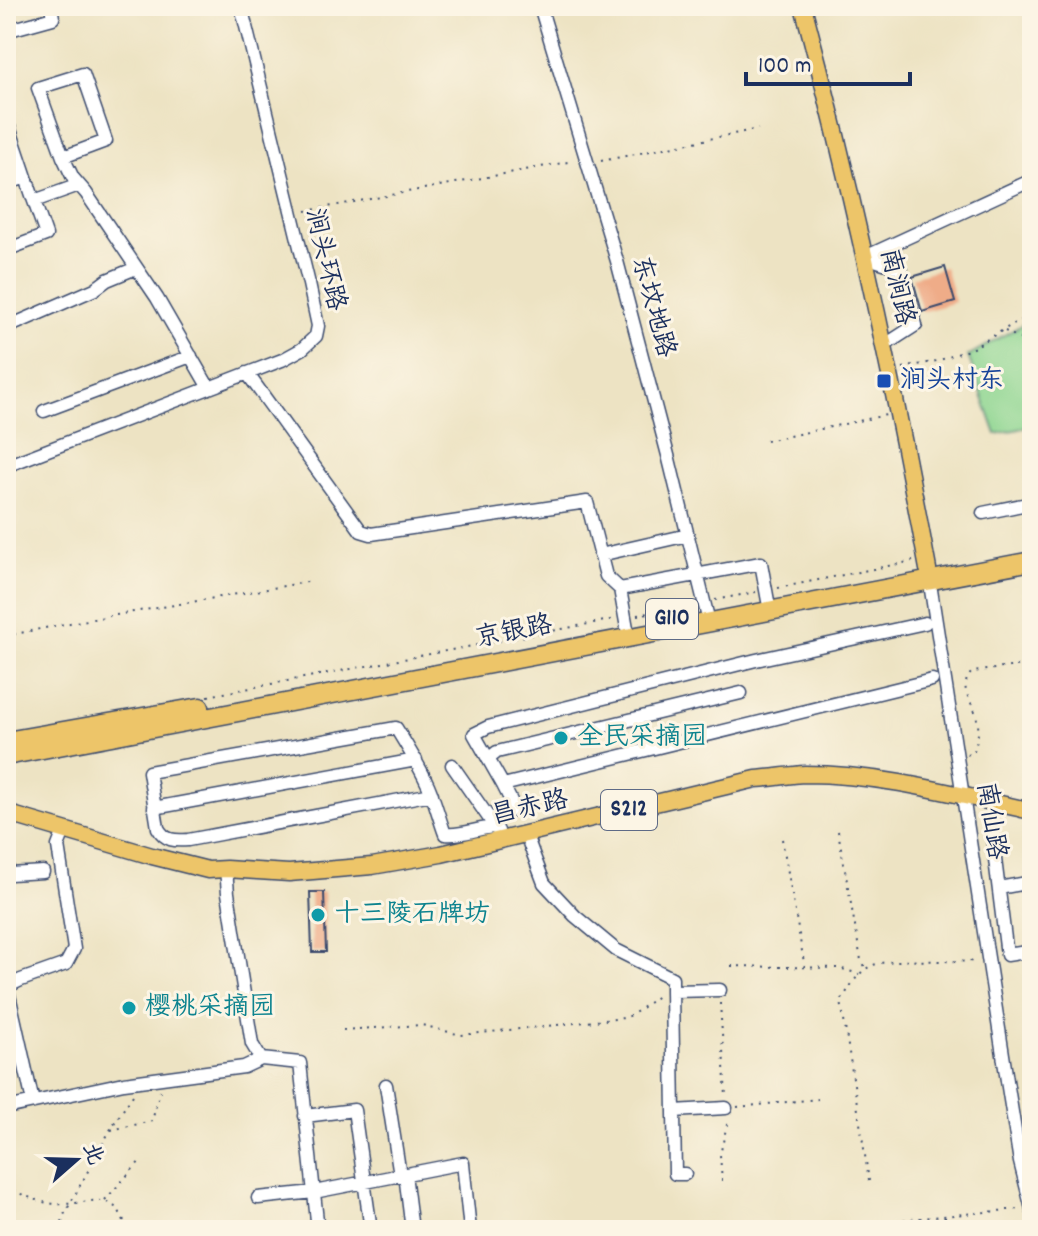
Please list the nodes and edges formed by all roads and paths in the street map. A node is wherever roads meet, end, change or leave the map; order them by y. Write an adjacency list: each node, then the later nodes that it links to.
1 (51, 6): 5 (street)
2 (241, 6): 26 (street, 涧头环路)
3 (540, 6): 9 (street, 东坟地路)
4 (803, 6): 17 (main road, 南涧路)
5 (6, 31)
6 (6, 118): 10 (street)
7 (758, 129): 9 (path)
8 (63, 157): 8 (street); 13 (street)
9 (587, 161): 15 (path); 34 (street, 东坟地路)
10 (26, 177): 12 (street); 14 (street)
11 (1032, 180): 17 (street)
12 (6, 184)
13 (79, 185): 14 (street); 18 (street)
14 (34, 201): 16 (street)
15 (306, 211)
16 (6, 250)
17 (865, 257): 22 (main road, 南涧路); 22 (street)
18 (136, 268): 20 (street); 24 (street)
19 (1032, 313): 21 (path)
20 (10, 326)
21 (1003, 330): 23 (path); 25 (path)
22 (885, 345): 25 (main road, 南涧路)
23 (1032, 345)
24 (191, 356): 27 (street); 28 (street)
25 (891, 371): 29 (main road, 南涧路)
26 (247, 373): 27 (street, 涧头环路); 36 (street)
27 (209, 388): 31 (street, 涧头环路)
28 (44, 411)
29 (899, 413): 30 (path); 38 (main road, 南涧路)
30 (766, 441)
31 (6, 466)
32 (1032, 503): 33 (street)
33 (983, 513)
34 (688, 535): 36 (street); 39 (street, 东坟地路)
35 (1032, 550): 38 (highway, 京银路 / G110)
36 (600, 555): 41 (street)
37 (1032, 561): 38 (highway, 京银路 / G110)
38 (928, 570): 42 (highway, 京银路 / G110); 42 (path); 43 (highway, 京银路 / G110); 54 (street, 南仙路)
39 (697, 575): 41 (street); 42 (street); 43 (street, 东坟地路)
40 (313, 581): 46 (path)
41 (620, 589): 44 (street)
42 (767, 596): 43 (highway, 京银路 / G110); 43 (path)
43 (707, 612): 44 (highway, 京银路 / G110); 44 (path); 48 (highway, 京银路 / G110)
44 (626, 623): 48 (highway, 京银路 / G110); 48 (path)
45 (925, 623): 55 (street)
46 (6, 636)
47 (1032, 664): 54 (path)
48 (416, 668): 49 (highway, 京银路 / G110); 49 (path)
49 (381, 675): 52 (highway, 京银路 / G110); 53 (highway, 京银路 / G110)
50 (932, 680): 58 (street)
51 (741, 693): 55 (street)
52 (6, 741)
53 (6, 756)
54 (958, 756): 60 (street, 南仙路)
55 (488, 759): 58 (street)
56 (416, 760): 59 (street); 62 (street); 62 (street)
57 (452, 765): 66 (street)
58 (503, 785): 66 (street)
59 (432, 794): 62 (street); 66 (street)
60 (965, 797): 63 (main road, 昌赤路 / S212); 69 (main road, 昌赤路 / S212); 78 (street, 南仙路)
61 (6, 805): 72 (main road, 昌赤路 / S212)
62 (154, 808)
63 (1032, 811)
64 (6, 813): 67 (main road, 昌赤路 / S212)
65 (990, 819): 75 (street)
66 (496, 829): 69 (main road, 昌赤路 / S212); 72 (main road, 昌赤路 / S212)
67 (64, 831): 72 (main road, 昌赤路 / S212); 83 (street)
68 (838, 831): 81 (path)
69 (526, 835): 85 (street)
70 (782, 839): 80 (path)
71 (6, 864): 73 (street)
72 (226, 869): 87 (street)
73 (43, 872)
74 (1032, 882): 75 (street)
75 (999, 888): 77 (street)
76 (1032, 951): 77 (street)
77 (1007, 955): 78 (street)
78 (989, 960): 81 (path); 98 (street, 南仙路)
79 (731, 966): 80 (path)
80 (805, 968): 82 (path)
81 (866, 969): 82 (path)
82 (861, 974): 103 (path)
83 (7, 987): 92 (street)
84 (720, 990): 85 (street); 94 (path)
85 (672, 991): 86 (path); 95 (street)
86 (343, 1030)
87 (261, 1059): 88 (street); 96 (street)
88 (161, 1078): 89 (street); 97 (path)
89 (142, 1080): 92 (street); 97 (path)
90 (386, 1085): 101 (street)
91 (818, 1099): 94 (path)
92 (33, 1102): 93 (street)
93 (6, 1108)
94 (729, 1108): 95 (street); 102 (path)
95 (674, 1111): 100 (street)
96 (305, 1116): 104 (street); 106 (street)
97 (110, 1130): 109 (path)
98 (1026, 1157): 110 (street, 南仙路)
99 (142, 1159): 108 (path)
100 (685, 1174)
101 (403, 1175): 104 (street); 117 (street); 118 (street)
102 (722, 1181)
103 (869, 1181)
104 (365, 1182): 106 (street); 116 (street)
105 (6, 1188): 109 (path)
106 (314, 1192): 107 (street); 115 (street)
107 (258, 1198)
108 (105, 1201): 109 (path); 114 (path)
109 (71, 1203): 113 (path)
110 (1032, 1208): 111 (path)
111 (945, 1216): 112 (path); 120 (path)
112 (841, 1228): 119 (path)
113 (60, 1230)
114 (127, 1230)
115 (318, 1230)
116 (371, 1230)
117 (412, 1230)
118 (470, 1230)
119 (792, 1230)
120 (946, 1230)

